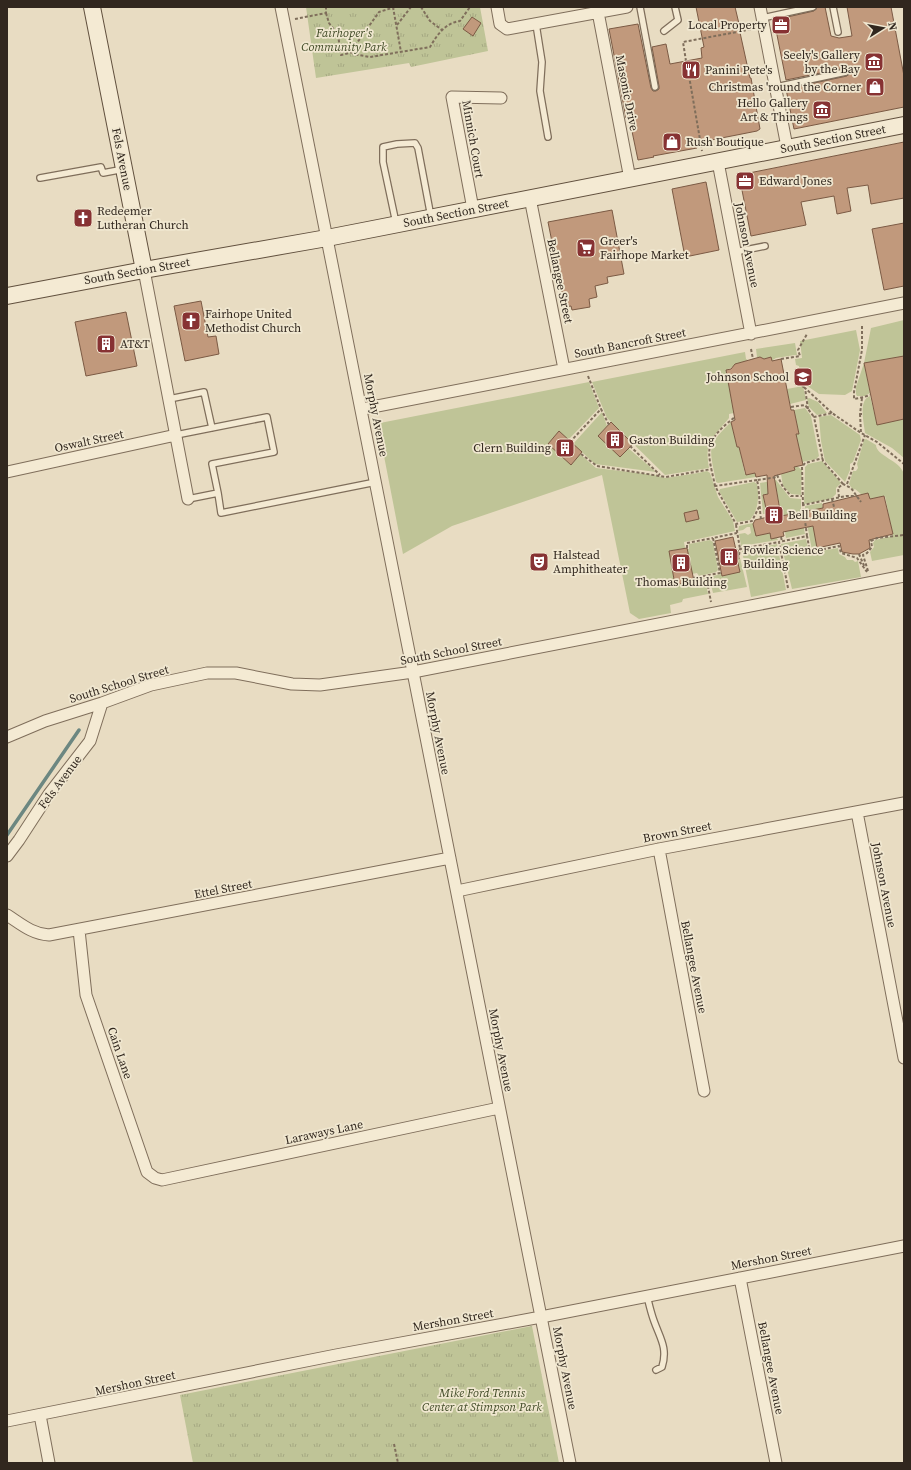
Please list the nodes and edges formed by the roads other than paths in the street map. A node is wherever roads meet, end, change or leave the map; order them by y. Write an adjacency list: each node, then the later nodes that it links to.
1 (92, 7): 22 (street, Fels Avenue)
2 (281, 7): 29 (street, Morphy Avenue)
3 (497, 7): 11 (street)
4 (627, 7): 9 (street)
5 (640, 7): 15 (lane)
6 (675, 7): 12 (lane)
7 (813, 7): 10 (lane)
8 (833, 7): 13 (lane)
9 (598, 12): 11 (street); 24 (street, Masonic Drive)
10 (762, 17): 16 (street)
11 (536, 24): 19 (lane)
12 (664, 31)
13 (838, 32)
14 (846, 72): 16 (lane)
15 (655, 86)
16 (776, 87): 20 (street)
17 (501, 98): 26 (street, Minnich Court)
18 (904, 125): 20 (street, South Section Street)
19 (548, 137)
20 (787, 147): 21 (street, South Section Street)
21 (711, 163): 24 (street, South Section Street); 31 (street, Johnson Avenue)
22 (124, 169): 23 (lane); 32 (street, Fels Avenue)
23 (40, 178)
24 (630, 179): 25 (street, South Section Street)
25 (530, 198): 26 (street, South Section Street); 36 (street, Bellangee Street)
26 (472, 209): 27 (street, South Section Street)
27 (431, 217): 28 (street, South Section Street); 28 (lane)
28 (396, 224): 29 (street, South Section Street)
29 (327, 238): 32 (street, South Section Street); 38 (street, Morphy Avenue)
30 (765, 246): 31 (lane)
31 (735, 252): 35 (street, Johnson Avenue)
32 (144, 270): 33 (street, South Section Street); 37 (street, Fels Avenue)
33 (7, 296)
34 (904, 303): 35 (street, South Bancroft Street)
35 (751, 334): 36 (street, South Bancroft Street)
36 (564, 369): 38 (street, South Bancroft Street)
37 (169, 399): 39 (lane); 40 (street, Fels Avenue)
38 (362, 409): 42 (street, Morphy Avenue)
39 (212, 428): 40 (lane); 43 (lane)
40 (176, 435): 41 (street, Oswalt Street); 44 (street, Fels Avenue)
41 (7, 472)
42 (376, 482): 43 (lane); 46 (street, Morphy Avenue)
43 (218, 493): 44 (lane)
44 (188, 498)
45 (904, 576): 46 (street, South School Street)
46 (413, 672): 47 (street, South School Street); 53 (street, Morphy Avenue)
47 (102, 703): 48 (street, South School Street); 52 (street, Fels Avenue)
48 (7, 737)
49 (904, 803): 50 (street, Brown Street)
50 (857, 812): 51 (street, Brown Street); 57 (street, Johnson Avenue)
51 (658, 849): 54 (street, Brown Street); 58 (street, Bellangee Avenue)
52 (7, 856)
53 (450, 858): 54 (street, Morphy Avenue); 56 (street, Ettel Street)
54 (457, 891): 59 (street, Morphy Avenue)
55 (7, 915): 56 (street, Ettel Street)
56 (78, 930): 60 (street, Cain Lane)
57 (904, 1058)
58 (704, 1091)
59 (499, 1108): 60 (street, Laraways Lane); 64 (street, Morphy Avenue)
60 (155, 1178)
61 (904, 1246): 62 (street, Mershon Street)
62 (740, 1278): 63 (street, Mershon Street); 70 (street, Bellangee Avenue)
63 (647, 1296): 64 (street, Mershon Street); 65 (lane)
64 (541, 1317): 66 (street, Mershon Street); 69 (street, Morphy Avenue)
65 (656, 1370)
66 (40, 1415): 67 (street, Mershon Street); 68 (street)
67 (7, 1421)
68 (50, 1463)
69 (570, 1463)
70 (776, 1463)

